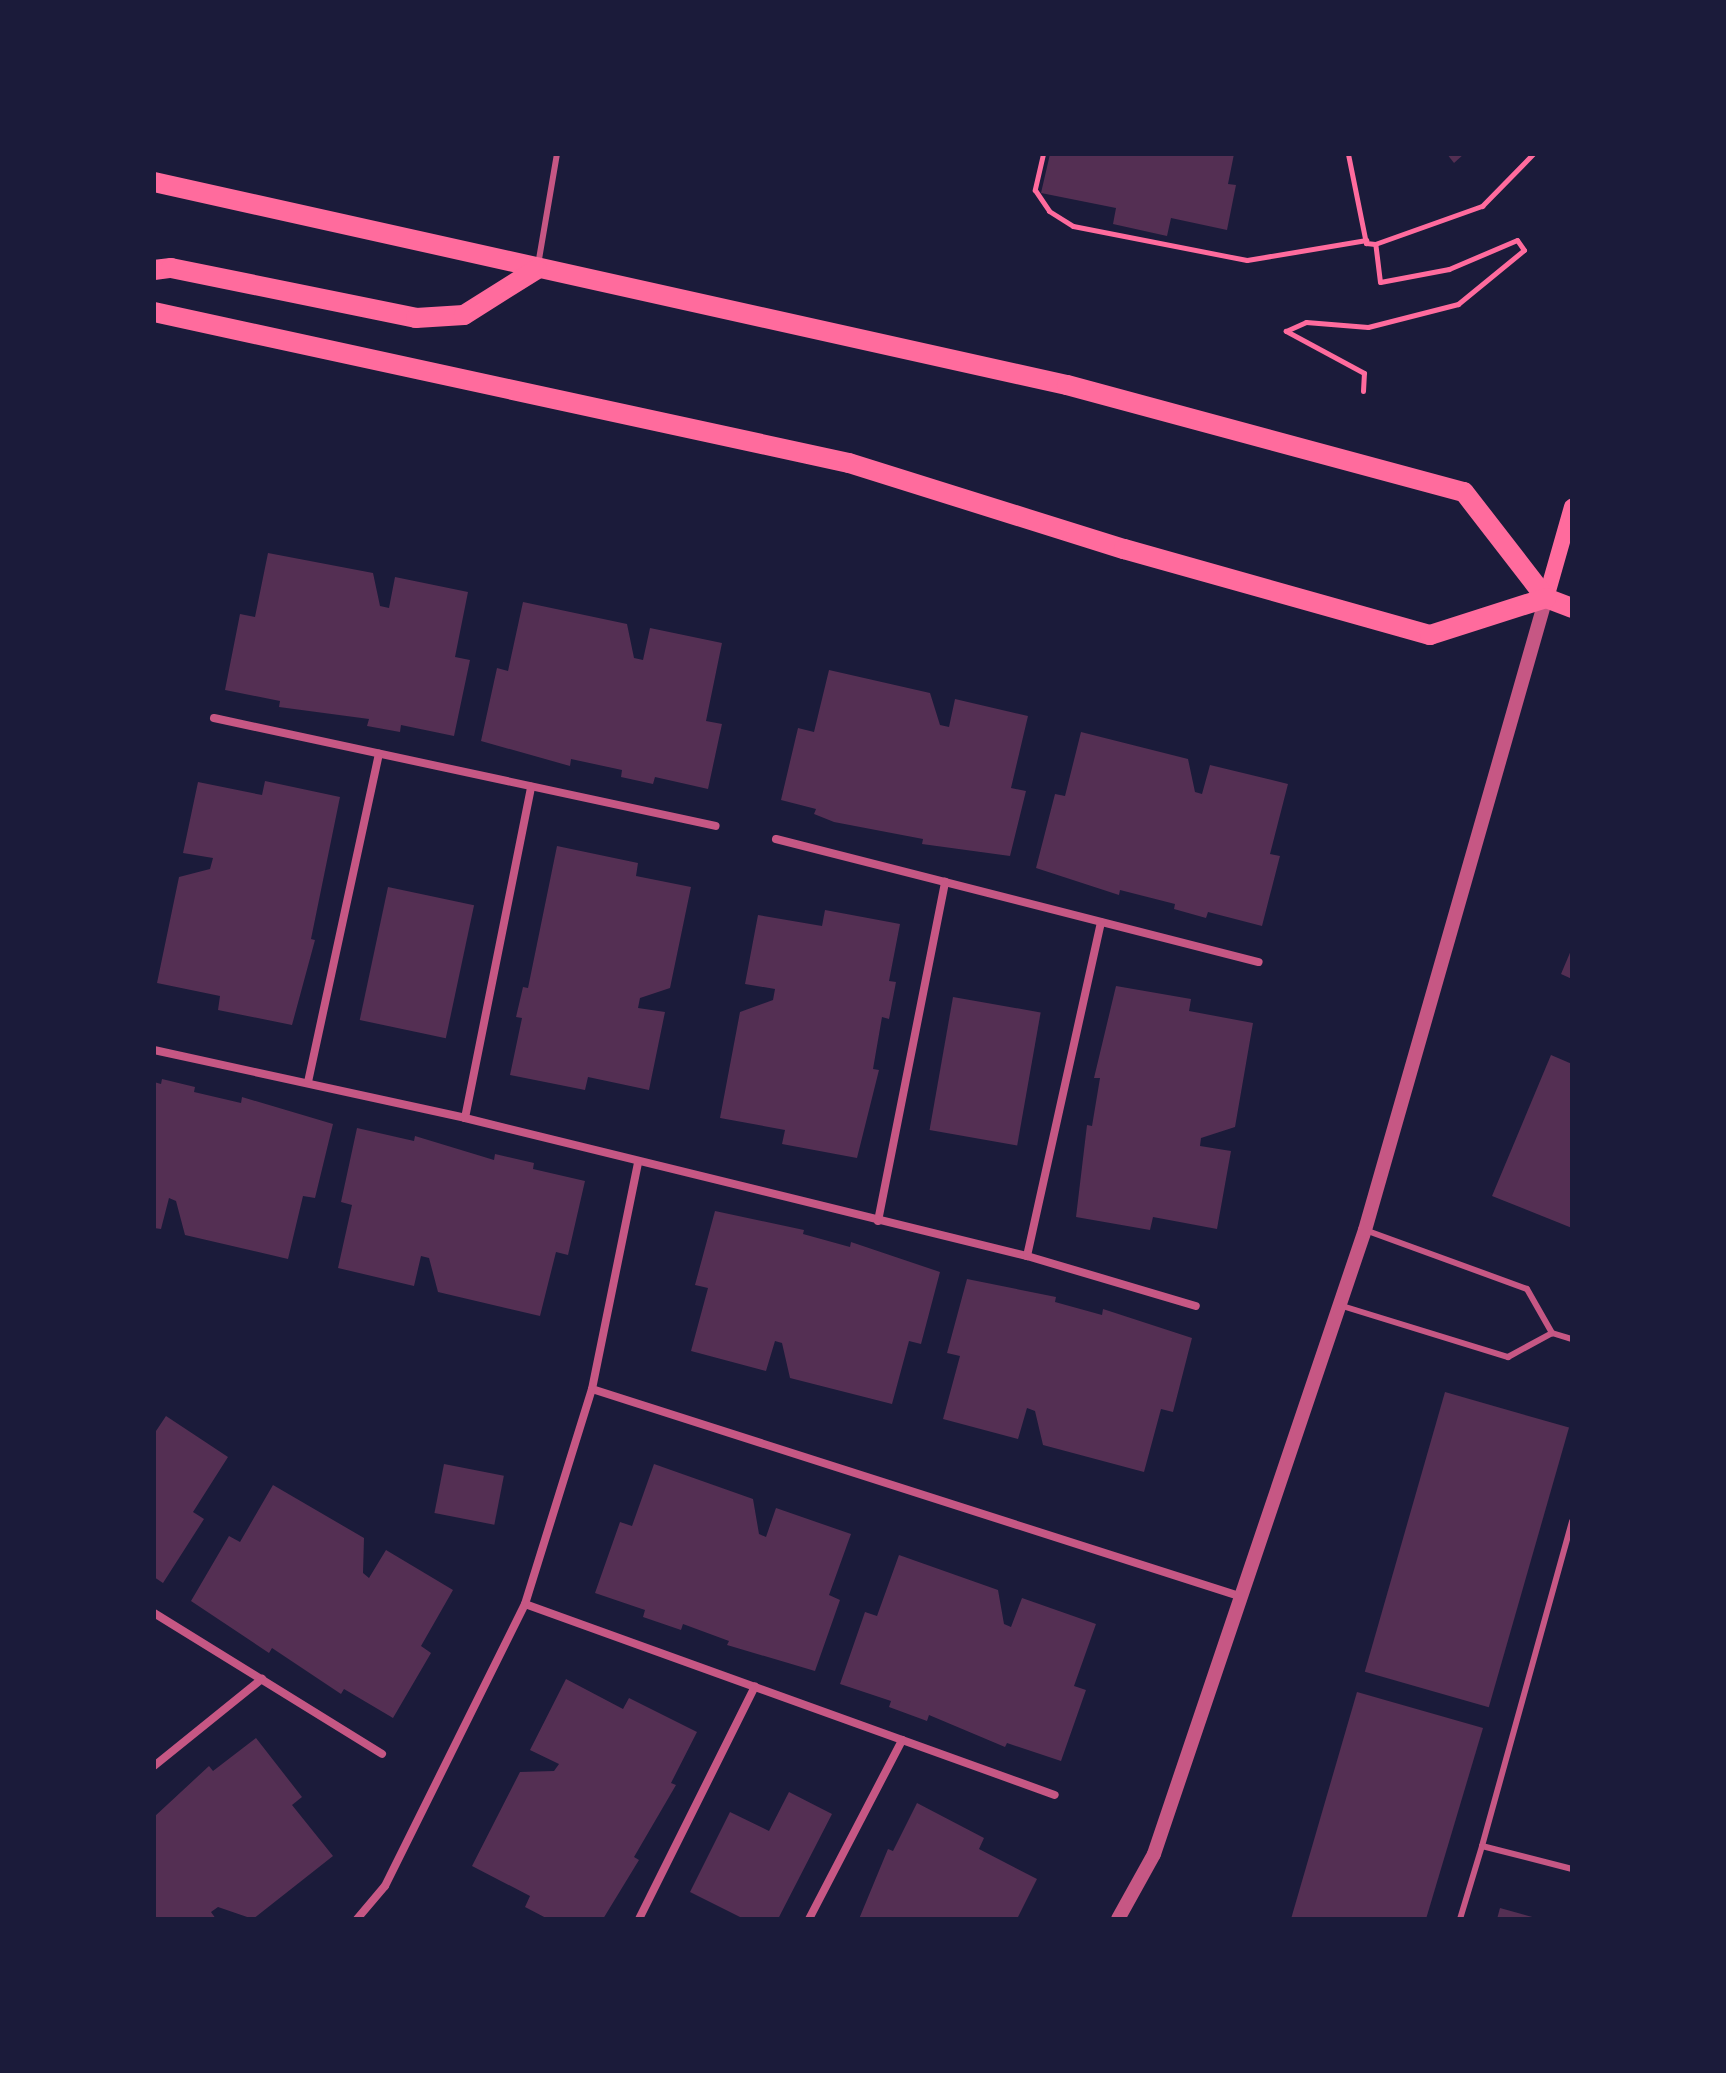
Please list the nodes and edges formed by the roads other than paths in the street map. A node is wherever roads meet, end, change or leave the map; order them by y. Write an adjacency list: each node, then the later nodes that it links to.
1 (557, 154): 3 (lane)
2 (154, 182): 3 (main road)
3 (537, 269): 4 (main road); 7 (main road)
4 (154, 270)
5 (154, 312): 7 (main road)
6 (1572, 507): 7 (main road)
7 (1546, 598): 8 (main road); 22 (street)
8 (1572, 608)
9 (214, 718): 10 (street)
10 (379, 754): 11 (street); 18 (street)
11 (531, 787): 12 (street); 19 (street)
12 (716, 826)
13 (776, 839): 14 (street)
14 (945, 882): 15 (street); 21 (street)
15 (1101, 922): 16 (street); 23 (street)
16 (1259, 962)
17 (154, 1050): 18 (street)
18 (308, 1082): 19 (street)
19 (465, 1118): 20 (street)
20 (638, 1163): 21 (street); 28 (street)
21 (878, 1221): 23 (street)
22 (1365, 1230): 24 (street); 26 (lane)
23 (1027, 1256): 25 (street)
24 (1339, 1305): 26 (lane); 30 (street)
25 (1196, 1306)
26 (1552, 1333): 27 (lane)
27 (1572, 1339)
28 (592, 1389): 30 (street); 31 (street)
29 (1572, 1521): 39 (lane)
30 (1239, 1596): 44 (street)
31 (525, 1604): 34 (street); 41 (street)
32 (154, 1613): 33 (street)
33 (262, 1679): 36 (street); 37 (street)
34 (755, 1686): 35 (street); 42 (street)
35 (902, 1740): 38 (street); 43 (street)
36 (382, 1754)
37 (154, 1766)
38 (1055, 1795)
39 (1482, 1846): 40 (lane); 45 (lane)
40 (1572, 1869)
41 (357, 1919)
42 (639, 1919)
43 (809, 1919)
44 (1118, 1919)
45 (1460, 1919)

